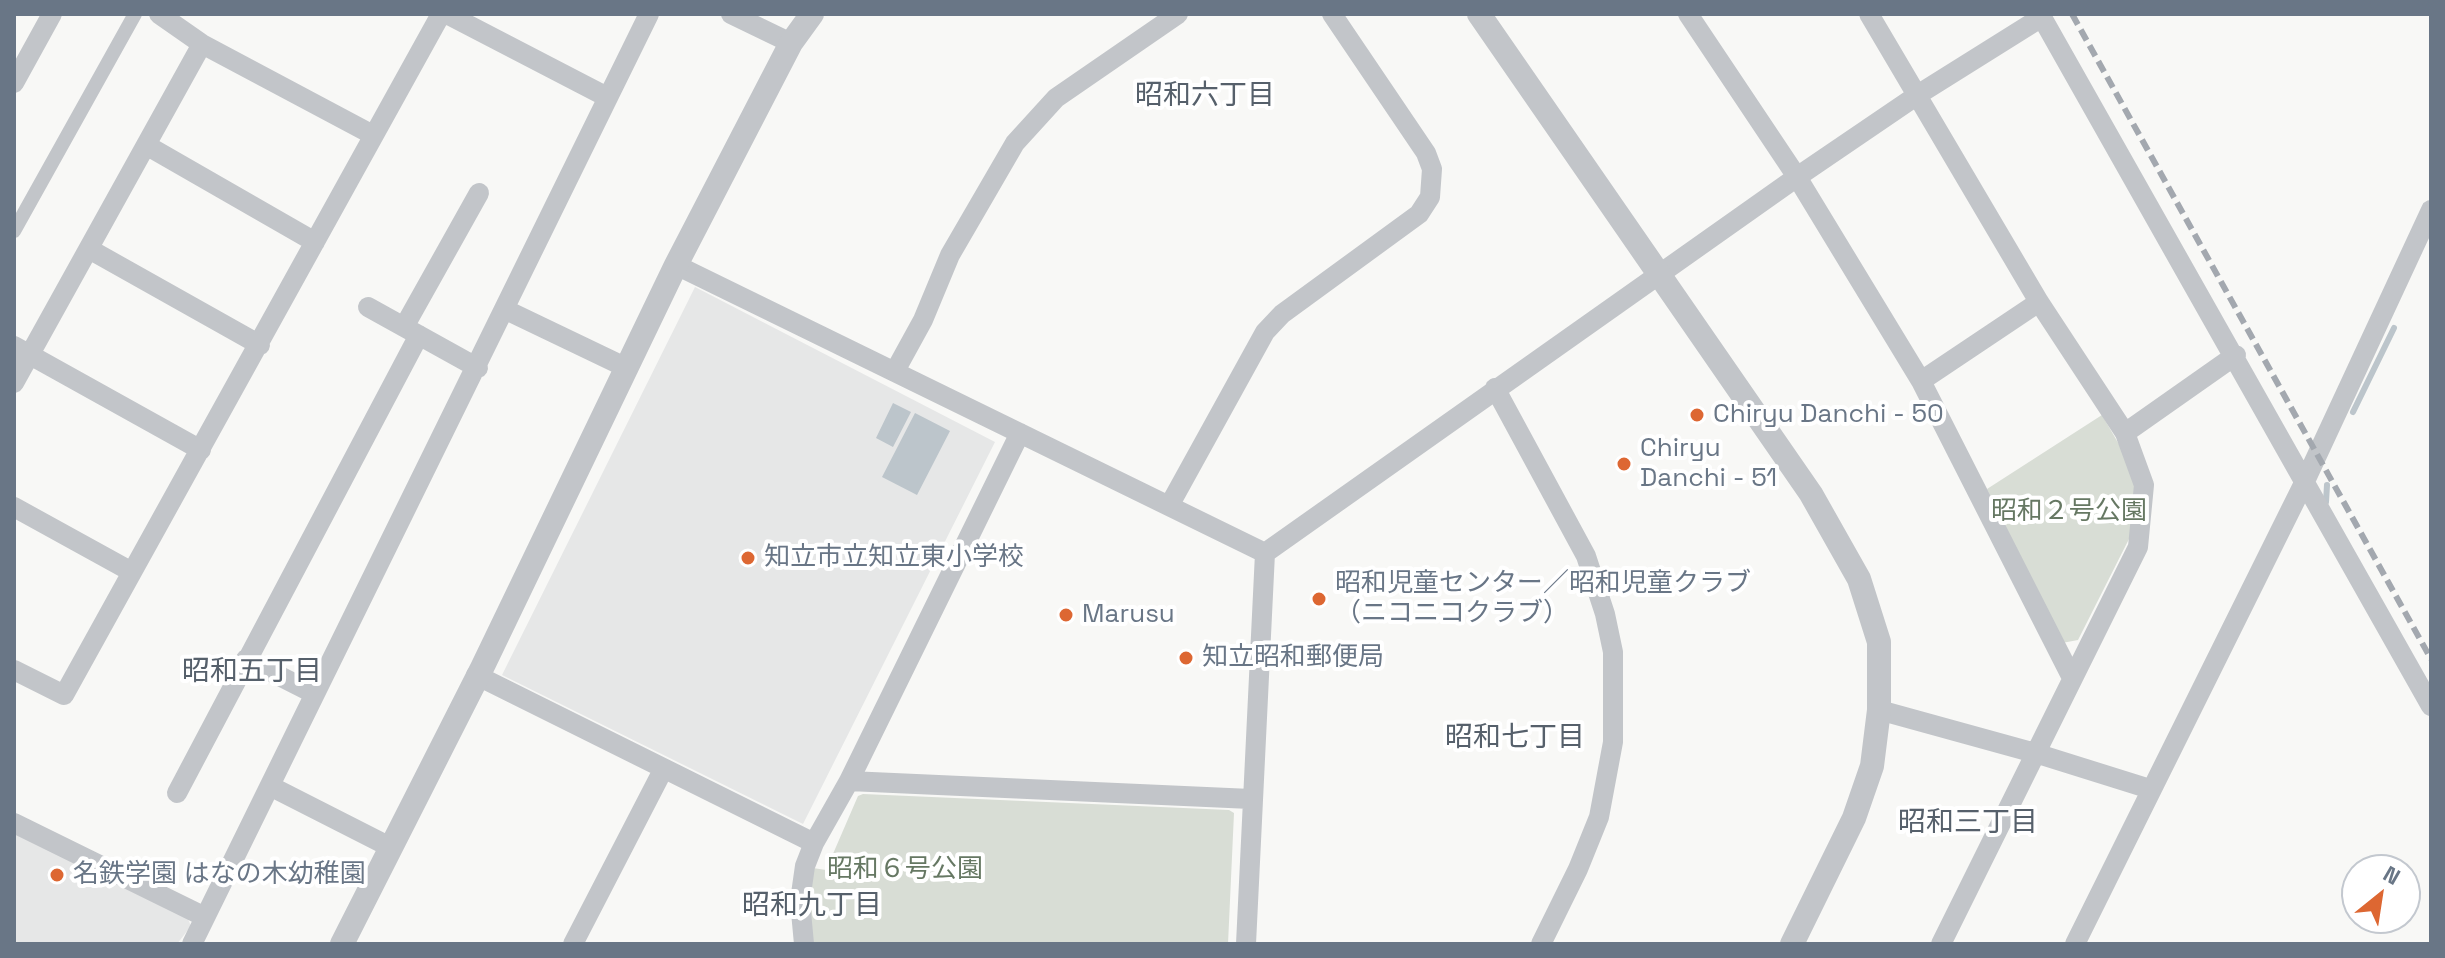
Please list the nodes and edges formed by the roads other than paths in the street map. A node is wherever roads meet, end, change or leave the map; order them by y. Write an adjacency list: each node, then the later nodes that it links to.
1 (52, 14): 17 (street)
2 (135, 14): 26 (street)
3 (159, 14): 16 (street)
4 (441, 14): 21 (street)
5 (447, 14): 20 (street)
6 (649, 14): 20 (street)
7 (731, 14): 15 (street)
8 (812, 14): 15 (street)
9 (1178, 14): 40 (street)
10 (1332, 14): 48 (street)
11 (1479, 14): 30 (street)
12 (1688, 14): 23 (street)
13 (1869, 14): 19 (street)
14 (2041, 16): 19 (street); 37 (street)
15 (791, 43): 29 (street)
16 (202, 44): 21 (street); 22 (street)
17 (21, 56): 18 (street)
18 (14, 83)
19 (1919, 94): 23 (street); 31 (street)
20 (607, 97): 33 (street)
21 (373, 135): 27 (street)
22 (146, 145): 27 (street); 28 (street)
23 (1797, 177): 30 (street); 41 (street)
24 (479, 193): 34 (street)
25 (2431, 210): 47 (street)
26 (14, 231)
27 (315, 242): 35 (street)
28 (89, 249): 35 (street); 36 (street)
29 (676, 265): 38 (street); 40 (street)
30 (1662, 277): 43 (street); 58 (street)
31 (2039, 302): 41 (street); 45 (street)
32 (368, 307): 34 (street)
33 (504, 309): 38 (street); 39 (street)
34 (412, 331): 39 (street); 52 (street)
35 (260, 345): 46 (street)
36 (22, 350): 42 (street); 46 (street)
37 (2236, 355): 45 (street); 47 (street)
38 (625, 367): 54 (street)
39 (478, 368): 56 (street)
40 (895, 371): 44 (street)
41 (1921, 381): 55 (street)
42 (14, 383)
43 (1495, 388): 50 (street); 74 (street)
44 (1020, 433): 48 (street); 61 (street)
45 (2125, 433): 55 (street)
46 (201, 450): 51 (street)
47 (2306, 479): 57 (street); 63 (street)
48 (1169, 506): 50 (street)
49 (14, 507): 51 (street)
50 (1265, 553): 65 (street)
51 (132, 572): 53 (street)
52 (246, 659): 56 (street); 64 (street)
53 (14, 670)
54 (476, 675): 60 (street); 68 (street)
55 (2072, 678): 59 (street)
56 (313, 693): 62 (street)
57 (2431, 706)
58 (1879, 710): 59 (street); 75 (street)
59 (2035, 753): 63 (street); 76 (street)
60 (663, 770): 67 (street); 71 (street)
61 (849, 781): 65 (street); 67 (street)
62 (270, 786): 68 (street); 69 (street)
63 (2150, 789): 77 (street)
64 (177, 793)
65 (1251, 799): 73 (street)
66 (14, 823): 69 (street)
67 (814, 843): 72 (street)
68 (390, 847): 70 (street)
69 (194, 935)
70 (342, 944)
71 (573, 944)
72 (804, 944)
73 (1246, 944)
74 (1541, 944)
75 (1792, 944)
76 (1941, 944)
77 (2075, 944)

